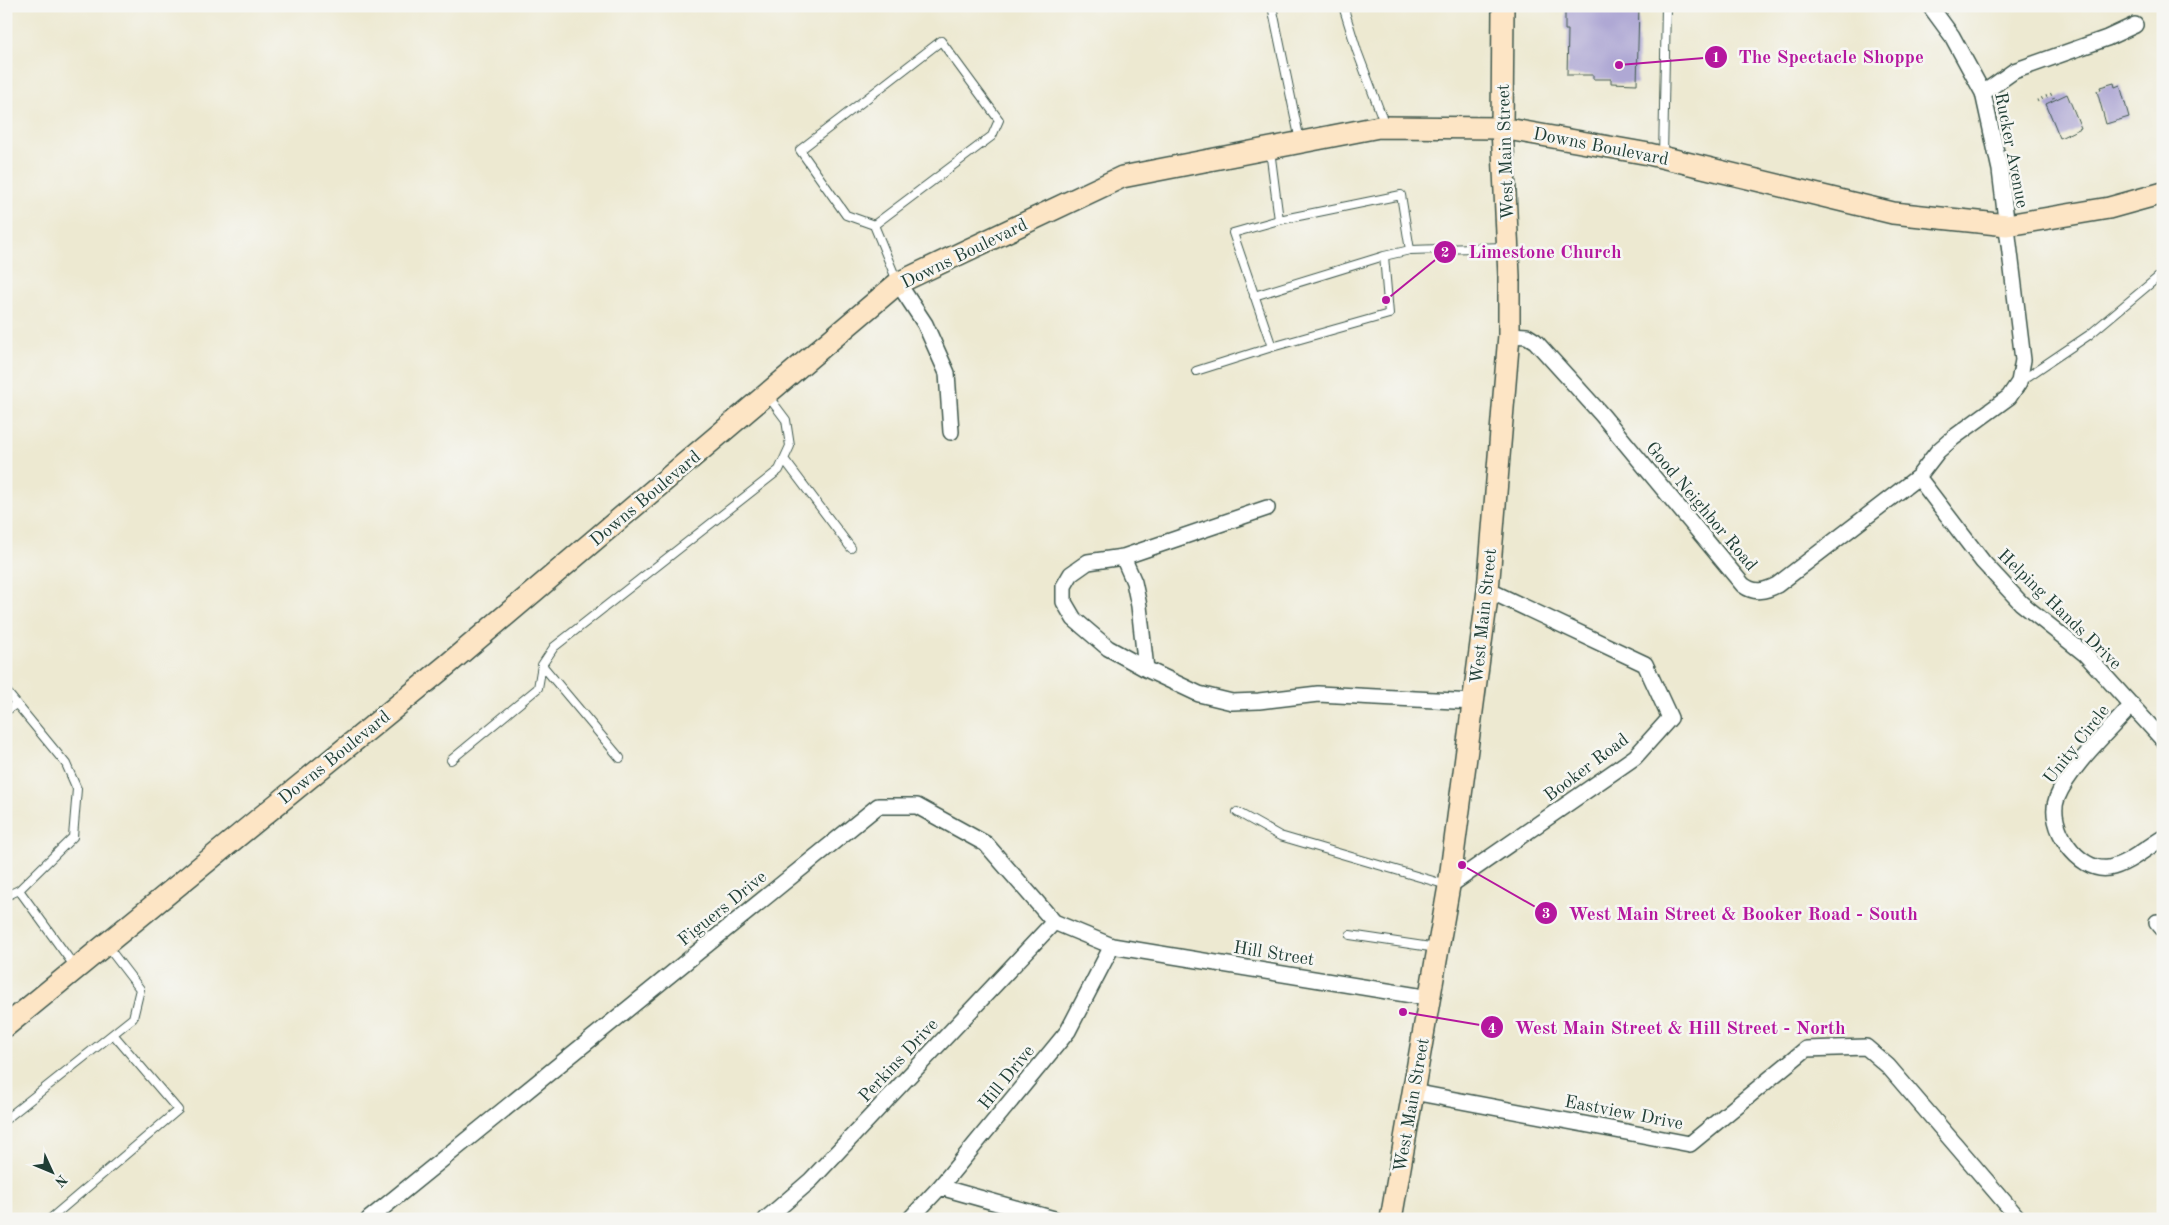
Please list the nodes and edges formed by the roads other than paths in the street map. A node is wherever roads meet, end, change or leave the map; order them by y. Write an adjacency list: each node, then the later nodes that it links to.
1 (1272, 6): 10 (lane)
2 (1343, 6): 8 (lane)
3 (1503, 6): 9 (street, West Main Street)
4 (1666, 6): 12 (lane)
5 (1930, 6): 7 (street, Rucker Avenue)
6 (2135, 25): 7 (street)
7 (1983, 93): 16 (street, Rucker Avenue)
8 (1386, 127): 9 (street, Downs Boulevard); 10 (street, Downs Boulevard)
9 (1502, 128): 12 (street, Downs Boulevard); 17 (street, West Main Street)
10 (1300, 142): 11 (street, Downs Boulevard)
11 (1270, 148): 14 (lane); 21 (street, Downs Boulevard)
12 (1663, 158): 16 (street, Downs Boulevard)
13 (2163, 193): 16 (street, Downs Boulevard)
14 (1279, 220): 18 (lane); 22 (lane)
15 (874, 225): 15 (lane); 21 (lane)
16 (2007, 225): 26 (street, Good Neighbor Road)
17 (1508, 247): 18 (lane); 23 (street, West Main Street)
18 (1410, 250): 19 (lane)
19 (1384, 256): 22 (lane); 24 (lane)
20 (2163, 273): 26 (lane, Good Neighbor Road)
21 (898, 283): 27 (street, Downs Boulevard); 28 (street)
22 (1254, 296): 24 (lane)
23 (1508, 335): 30 (street, Good Neighbor Road); 34 (street, West Main Street)
24 (1272, 347): 25 (lane)
25 (1196, 371)
26 (2019, 382): 30 (street, Good Neighbor Road)
27 (767, 395): 29 (lane); 52 (street, Downs Boulevard)
28 (951, 432)
29 (784, 459): 32 (lane); 35 (lane)
30 (1918, 477): 40 (street, Helping Hands Drive)
31 (1267, 508): 33 (street)
32 (851, 548)
33 (1123, 557): 36 (street); 36 (street)
34 (1488, 590): 38 (street, West Main Street); 47 (street, Booker Road)
35 (542, 665): 43 (lane); 44 (lane)
36 (1146, 669): 38 (street)
37 (6, 691): 39 (lane)
38 (1474, 702): 47 (street, West Main Street)
39 (16, 704): 41 (lane); 48 (lane)
40 (2132, 705): 42 (street, Helping Hands Drive); 46 (street, Unity Circle)
41 (6, 712)
42 (2163, 740)
43 (620, 758)
44 (451, 760)
45 (1237, 812): 47 (lane)
46 (2163, 838)
47 (1449, 886): 54 (street, West Main Street)
48 (18, 890): 49 (lane); 55 (lane)
49 (6, 896)
50 (1054, 922): 53 (street, Figuers Drive); 63 (street, Figuers Drive); 64 (street, Perkins Drive)
51 (1350, 935): 54 (lane)
52 (106, 945): 55 (street, Downs Boulevard); 58 (lane)
53 (1112, 946): 56 (street, Hill Street); 61 (street, Hill Drive)
54 (1438, 948): 56 (street, West Main Street)
55 (76, 969): 57 (street, Downs Boulevard)
56 (1430, 998): 59 (street, West Main Street)
57 (6, 1026)
58 (113, 1034): 60 (lane); 62 (lane)
59 (1412, 1092): 67 (street, West Main Street); 68 (street, Eastview Drive)
60 (6, 1119)
61 (940, 1187): 65 (street, Hill Drive); 66 (street)
62 (50, 1219)
63 (370, 1219)
64 (766, 1219)
65 (910, 1219)
66 (1054, 1219)
67 (1391, 1219)
68 (2019, 1219)

